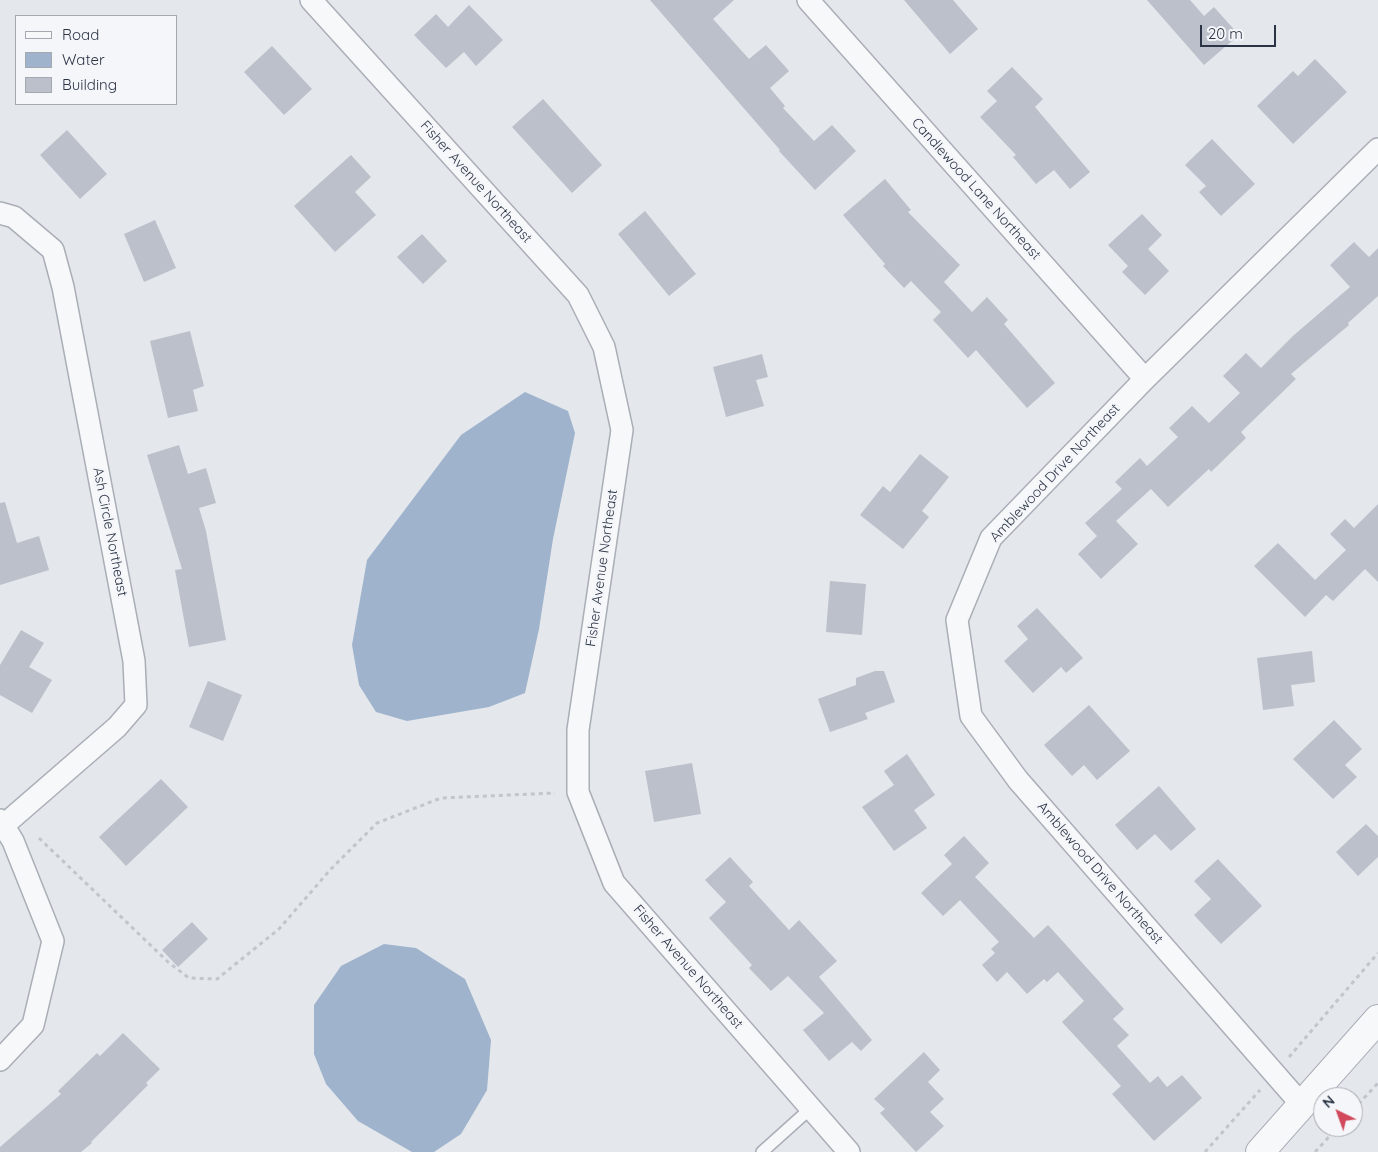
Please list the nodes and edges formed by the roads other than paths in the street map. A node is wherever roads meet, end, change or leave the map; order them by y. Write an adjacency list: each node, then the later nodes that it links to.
1 (311, 0): 10 (street, Fisher Avenue Northeast)
2 (808, 0): 5 (street, Candlewood Lane Northeast)
3 (1378, 149): 5 (street, Amblewood Drive Northeast)
4 (0, 213): 6 (street, Ash Circle Northeast)
5 (1145, 378): 9 (street, Amblewood Drive Northeast)
6 (6, 829): 8 (street)
7 (1378, 1019): 9 (street)
8 (0, 1060)
9 (1302, 1105): 13 (street)
10 (811, 1108): 11 (lane); 12 (street, Fisher Avenue Northeast)
11 (762, 1152)
12 (849, 1152)
13 (1260, 1152)

